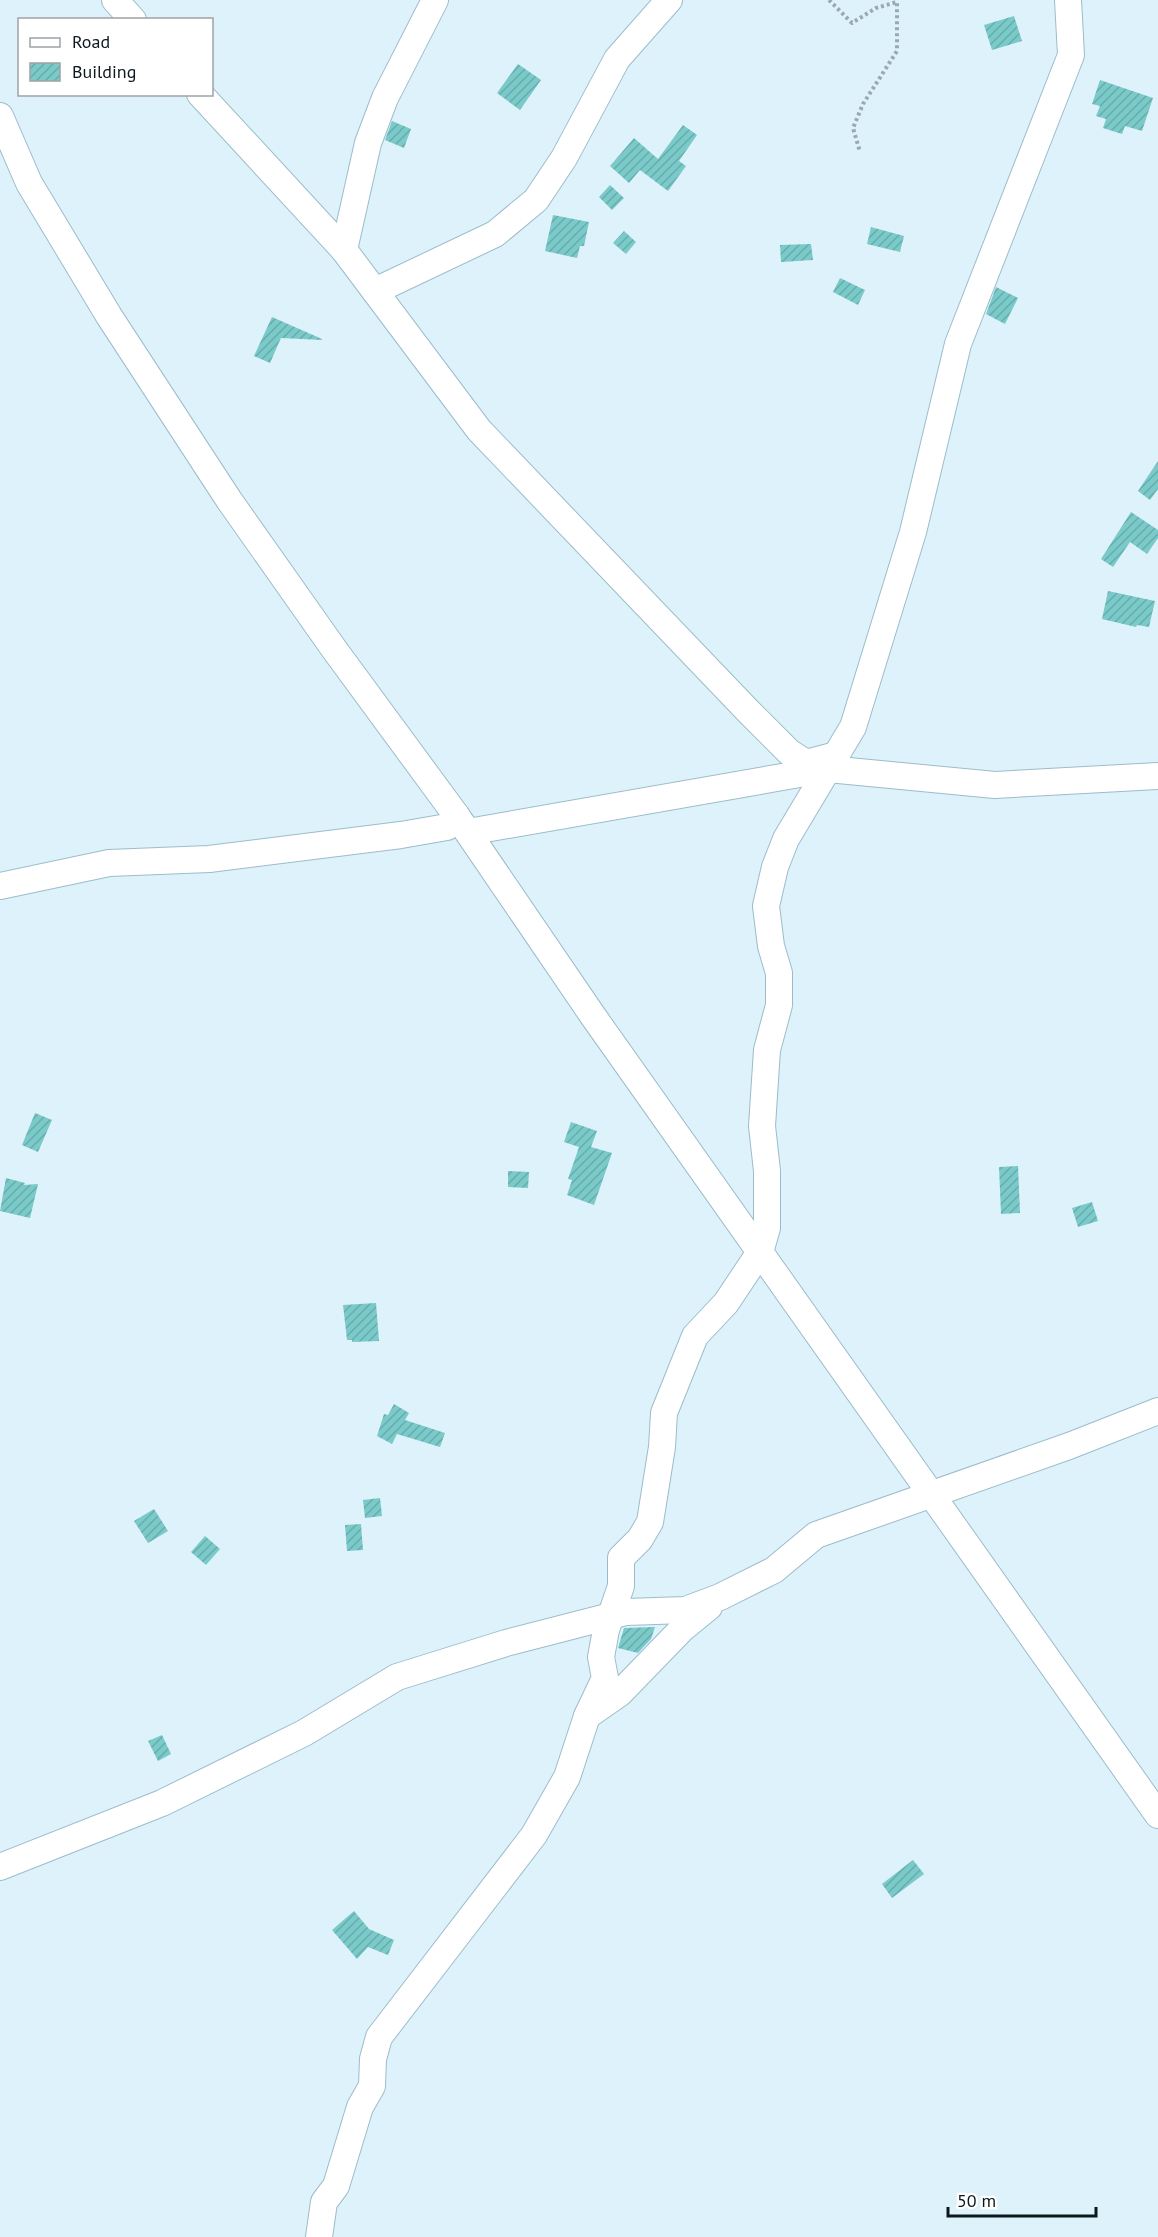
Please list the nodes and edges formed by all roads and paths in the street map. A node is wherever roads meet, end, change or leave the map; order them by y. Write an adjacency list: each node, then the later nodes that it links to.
1 (115, 0): 7 (street)
2 (435, 0): 11 (street)
3 (669, 0): 12 (street)
4 (829, 0): 6 (path)
5 (1068, 0): 13 (street)
6 (898, 1): 10 (path)
7 (131, 18)
8 (202, 96): 11 (street)
9 (0, 116): 15 (street)
10 (860, 152)
11 (344, 250): 12 (street)
12 (375, 291): 13 (street)
13 (832, 762): 14 (street); 15 (street); 17 (street)
14 (1158, 776)
15 (462, 824): 16 (street); 17 (street)
16 (0, 886)
17 (760, 1252): 19 (street); 21 (street)
18 (1158, 1411): 19 (street)
19 (930, 1493): 20 (street); 23 (street)
20 (720, 1597): 21 (street); 22 (street)
21 (611, 1616): 22 (street); 24 (street)
22 (587, 1716): 25 (street)
23 (1158, 1815)
24 (0, 1867)
25 (319, 2237)

